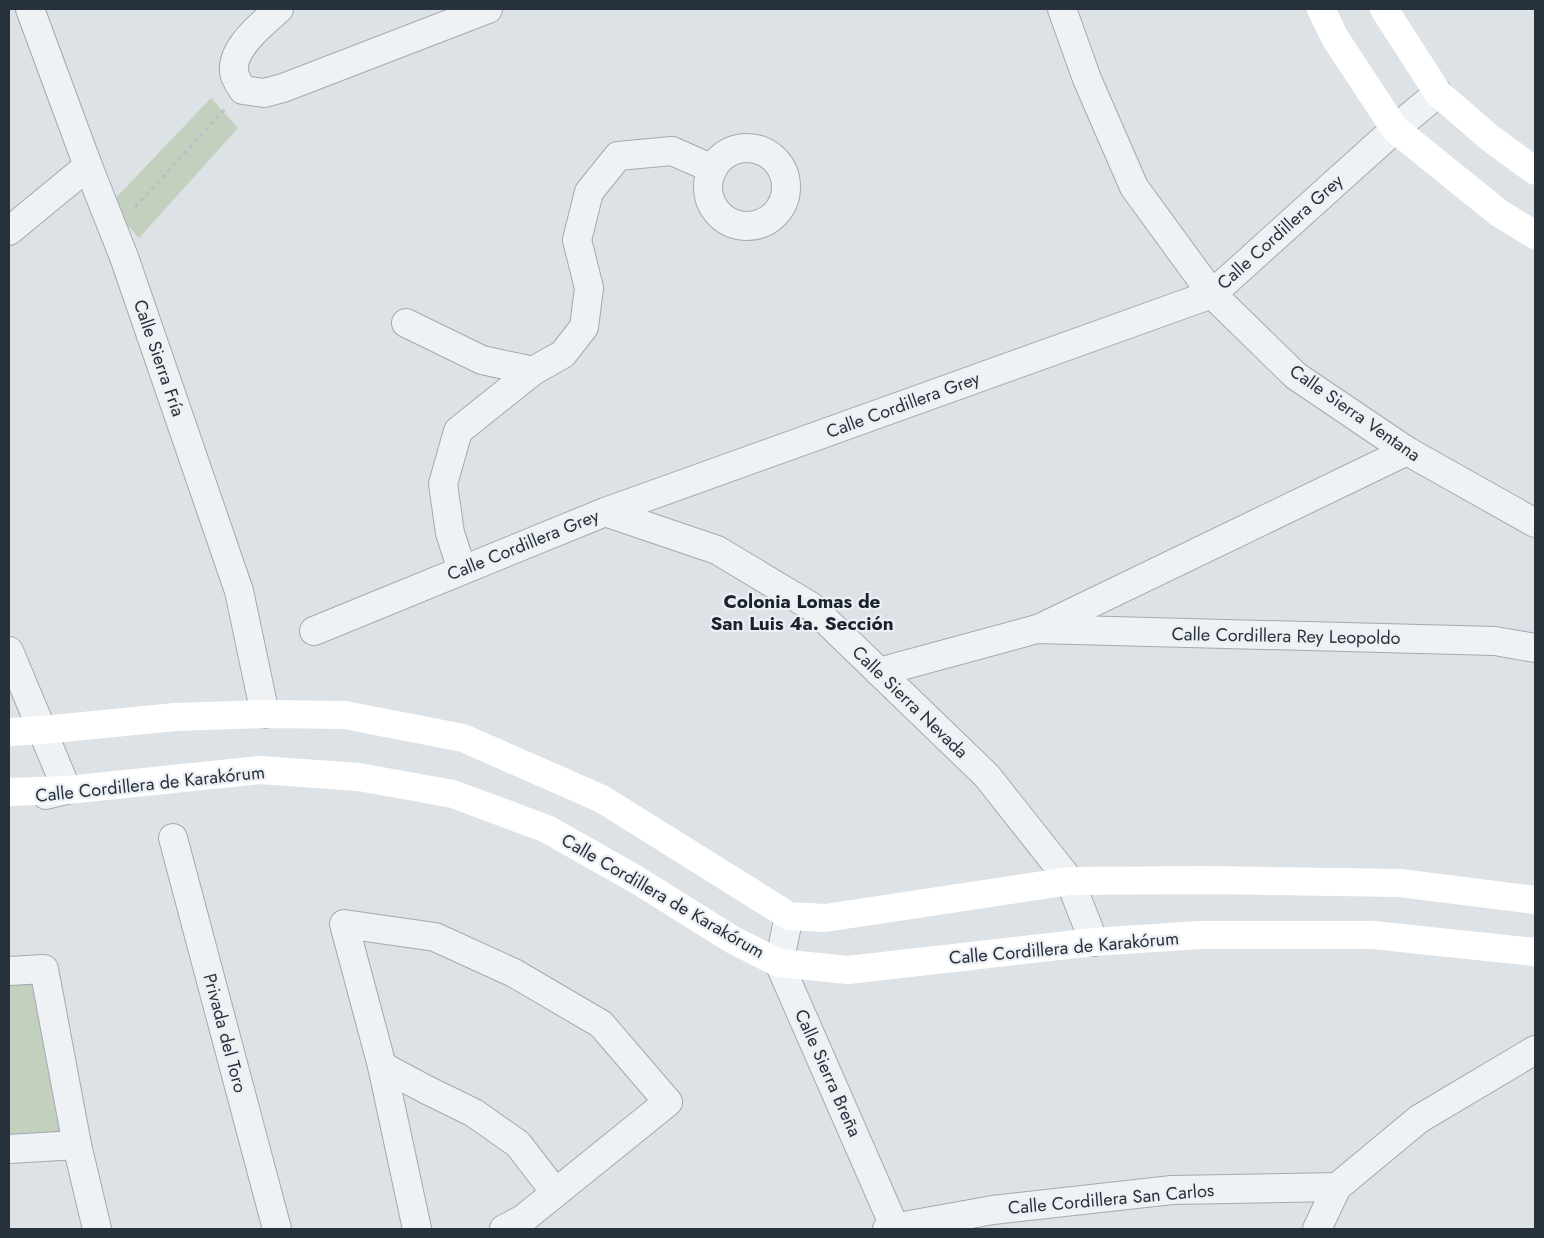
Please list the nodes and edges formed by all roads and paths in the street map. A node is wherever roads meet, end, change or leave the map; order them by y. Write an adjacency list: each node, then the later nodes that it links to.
1 (30, 9): 10 (street, Calle Sierra Fría)
2 (279, 9): 7 (street)
3 (488, 9): 7 (street)
4 (1062, 9): 16 (street, Calle Sierra Ventana)
5 (1321, 9): 9 (street)
6 (1384, 9): 8 (street)
7 (243, 90): 13 (path)
8 (1438, 94): 9 (street, Calle Cordillera Grey); 12 (street)
9 (1395, 129): 15 (street); 16 (street, Calle Cordillera Grey)
10 (88, 166): 13 (street, Calle Sierra Fría); 14 (street)
11 (714, 169): 18 (street)
12 (1535, 170)
13 (113, 230): 28 (street, Calle Sierra Fría)
14 (9, 231)
15 (1535, 234)
16 (1212, 294): 19 (street, Calle Sierra Ventana); 20 (street, Calle Cordillera Grey)
17 (406, 323): 18 (street)
18 (533, 371): 22 (street)
19 (1407, 451): 21 (street, Calle Sierra Ventana); 23 (street, Calle Cordillera Rey Leopoldo)
20 (605, 512): 22 (street, Calle Cordillera Grey); 27 (street, Calle Sierra Nevada)
21 (1535, 523)
22 (462, 570): 24 (street, Calle Cordillera Grey)
23 (1037, 629): 25 (street, Calle Cordillera Rey Leopoldo); 27 (street, Calle Cordillera Rey Leopoldo)
24 (314, 631)
25 (1535, 648)
26 (9, 650): 29 (street)
27 (878, 672): 35 (street, Calle Sierra Nevada)
28 (265, 714): 29 (street); 37 (street)
29 (43, 730): 30 (street); 31 (street)
30 (9, 732)
31 (67, 790): 32 (street); 33 (street, Calle Cordillera de Karakórum); 40 (street, Calle Cordillera de Karakórum)
32 (9, 792)
33 (9, 802)
34 (173, 838): 50 (street, Privada del Toro)
35 (1070, 881): 36 (street); 37 (street); 38 (street, Calle Sierra Nevada)
36 (1535, 900)
37 (789, 916): 40 (street)
38 (1094, 942): 39 (street, Calle Cordillera de Karakórum); 40 (street, Calle Cordillera de Karakórum)
39 (1535, 952)
40 (779, 963): 48 (street, Calle Sierra Breña)
41 (9, 971): 44 (street)
42 (1535, 1050): 46 (street)
43 (382, 1066): 47 (street); 47 (street); 51 (street)
44 (77, 1144): 45 (street); 49 (street)
45 (9, 1149)
46 (1337, 1187): 48 (street, Calle Cordillera San Carlos); 53 (street)
47 (555, 1192): 52 (street)
48 (891, 1228)
49 (97, 1229)
50 (277, 1229)
51 (417, 1229)
52 (504, 1229)
53 (1317, 1229)

